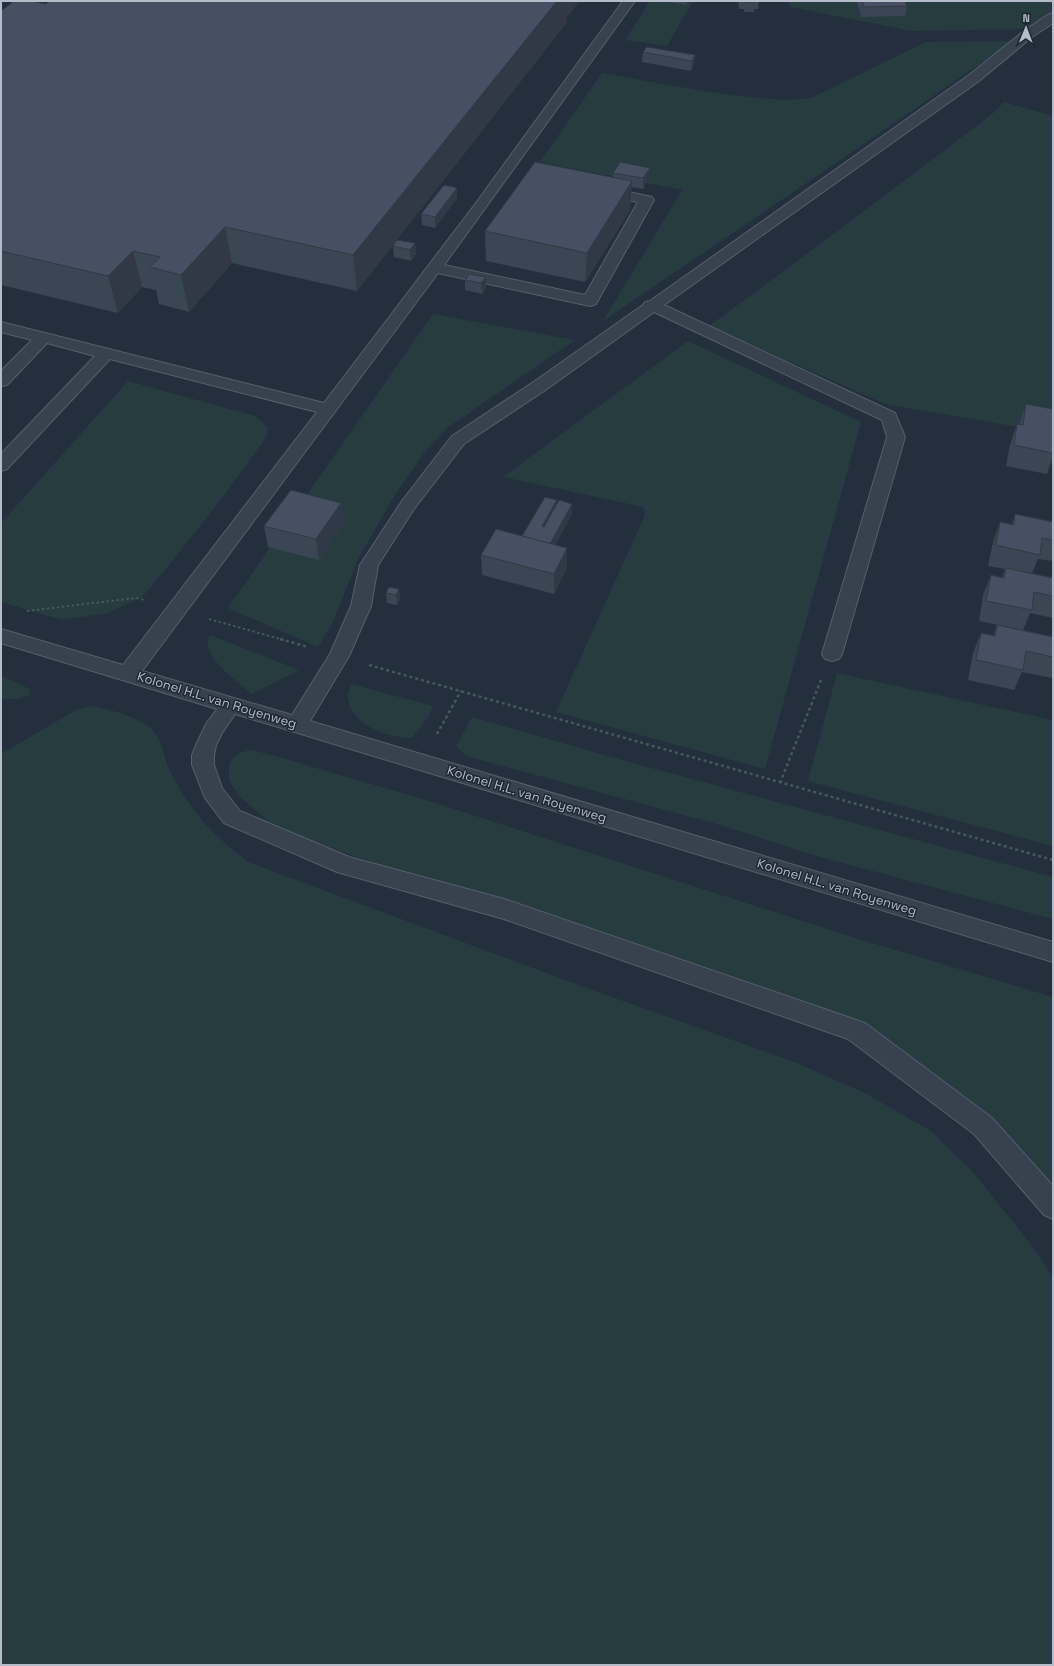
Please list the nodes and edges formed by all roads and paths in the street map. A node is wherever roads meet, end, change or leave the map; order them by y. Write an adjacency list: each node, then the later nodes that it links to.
1 (630, 1): 3 (street)
2 (1053, 17): 7 (street)
3 (506, 172): 4 (street); 6 (street)
4 (521, 175)
5 (588, 188): 6 (street)
6 (435, 268): 12 (street)
7 (651, 305): 17 (street); 18 (street)
8 (1, 327): 9 (street)
9 (44, 338): 10 (street); 11 (street)
10 (107, 353): 12 (street); 13 (street)
11 (1, 381)
12 (328, 409): 14 (street)
13 (1, 465)
14 (177, 609): 15 (path); 18 (path); 19 (street)
15 (25, 612)
16 (1, 636): 19 (street, Kolonel H.L. van Royenweg)
17 (832, 654): 22 (path)
18 (339, 656): 21 (street); 22 (path)
19 (128, 674): 20 (street, Kolonel H.L. van Royenweg)
20 (230, 705): 21 (street, Kolonel H.L. van Royenweg); 25 (street)
21 (297, 724): 24 (street, Kolonel H.L. van Royenweg)
22 (780, 783): 23 (path)
23 (1053, 860)
24 (1053, 952)
25 (1053, 1206)

